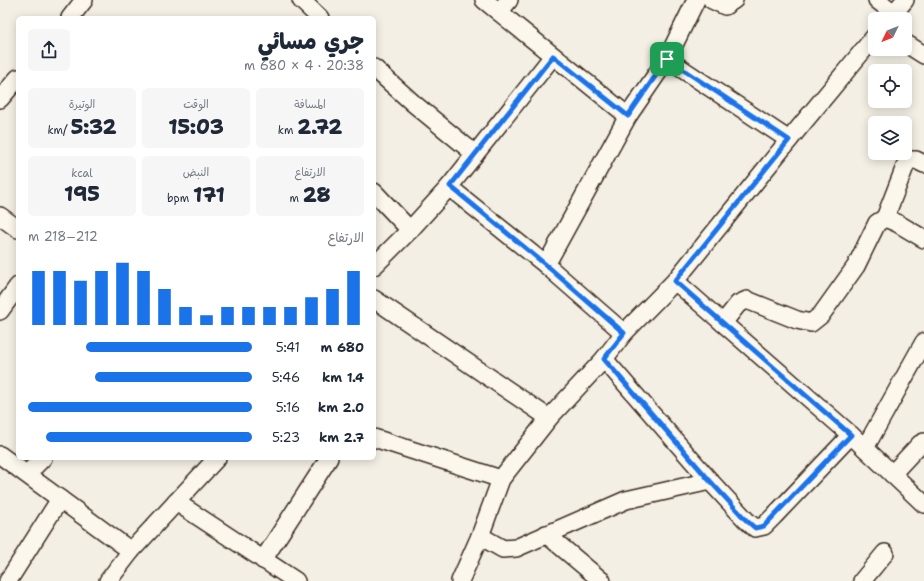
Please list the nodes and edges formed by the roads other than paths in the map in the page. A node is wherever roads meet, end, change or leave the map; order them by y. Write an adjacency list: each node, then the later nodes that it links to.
1 (84, 0): 12 (street)
2 (301, 0): 13 (street)
3 (484, 0): 9 (street)
4 (696, 0): 18 (street)
5 (712, 0): 6 (street)
6 (734, 0)
7 (877, 0): 10 (street)
8 (905, 0): 11 (street)
9 (504, 6): 17 (street)
10 (888, 12)
11 (894, 12)
12 (72, 16)
13 (318, 16)
14 (868, 44): 23 (street)
15 (912, 47): 16 (street)
16 (924, 55)
17 (553, 56): 22 (street); 24 (street)
18 (667, 59): 22 (street); 23 (street)
19 (376, 70): 24 (street)
20 (12, 83): 21 (street)
21 (0, 99)
22 (628, 116): 34 (street)
23 (789, 140): 35 (street)
24 (475, 154): 26 (street)
25 (924, 164): 29 (street)
26 (450, 186): 31 (street); 34 (street)
27 (376, 194): 31 (street)
28 (0, 216): 30 (street)
29 (885, 218): 32 (street); 39 (street)
30 (16, 228)
31 (410, 230): 33 (street)
32 (924, 239)
33 (376, 264)
34 (546, 265): 40 (street)
35 (675, 281): 39 (street); 40 (street)
36 (16, 291): 38 (street)
37 (376, 300): 43 (street)
38 (8, 309)
39 (723, 323): 44 (street)
40 (624, 333): 42 (street)
41 (924, 342): 47 (street)
42 (604, 359): 43 (street); 55 (street)
43 (549, 418): 54 (street)
44 (851, 435): 47 (street); 55 (street)
45 (376, 439): 54 (street)
46 (924, 442): 53 (street)
47 (865, 448): 53 (street)
48 (0, 455): 52 (street)
49 (41, 460): 52 (street)
50 (215, 460): 57 (street)
51 (328, 460): 63 (street)
52 (27, 474): 56 (street)
53 (892, 474): 58 (street)
54 (501, 479): 60 (street)
55 (710, 481): 59 (street)
56 (60, 498): 61 (street); 64 (street)
57 (176, 502): 61 (street); 63 (street)
58 (924, 504)
59 (546, 534): 60 (street); 68 (street)
60 (480, 536): 67 (street)
61 (131, 551): 65 (street)
62 (885, 553): 69 (street)
63 (264, 560): 66 (street)
64 (8, 581)
65 (108, 581)
66 (296, 581)
67 (460, 581)
68 (602, 581)
69 (862, 581)

